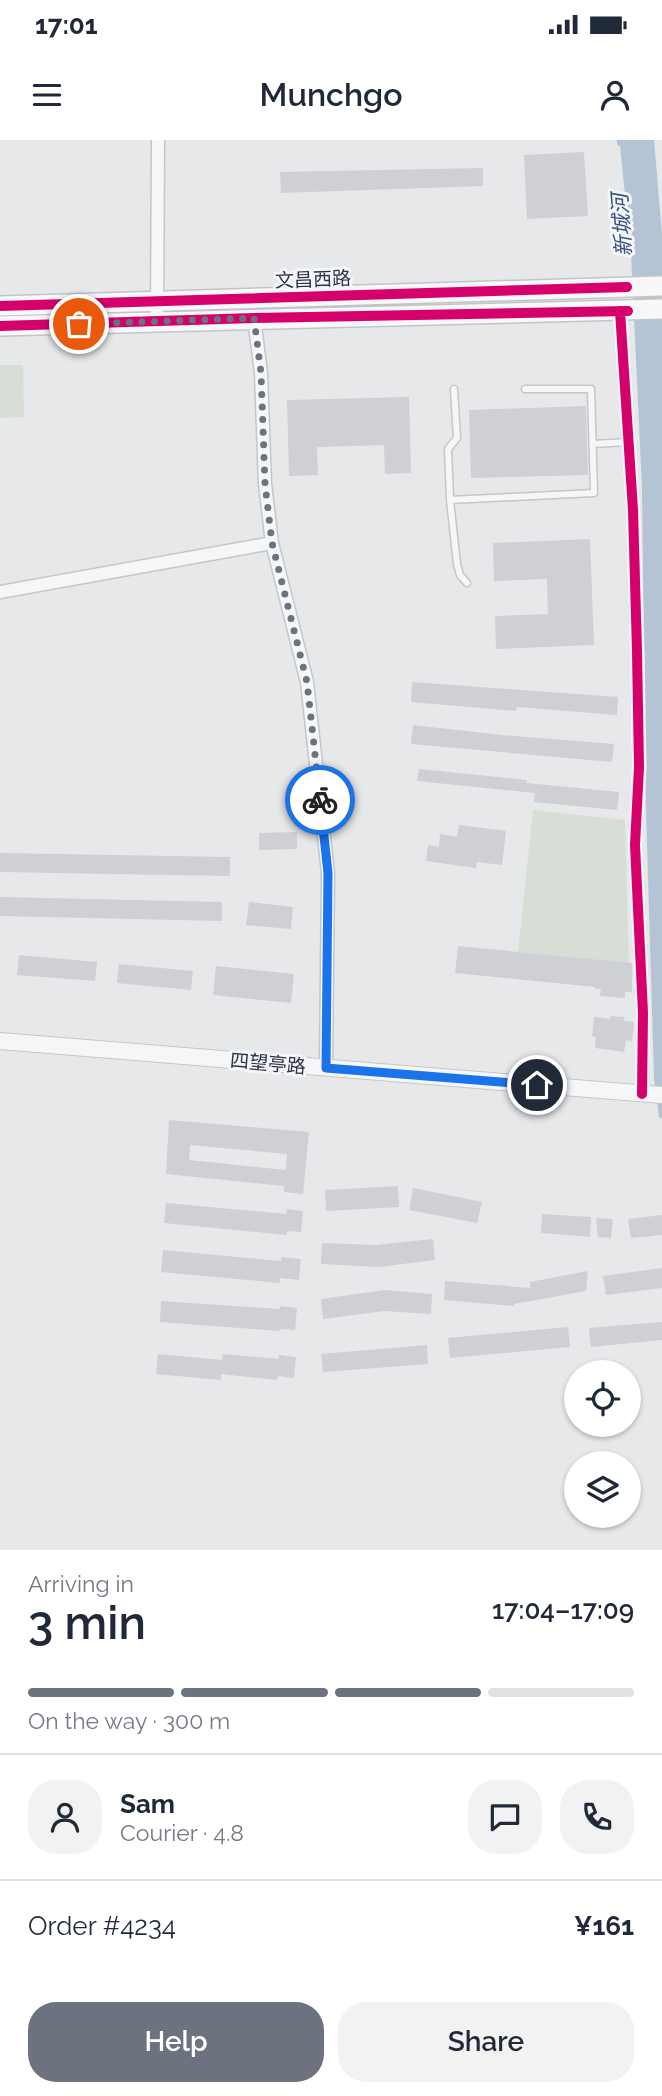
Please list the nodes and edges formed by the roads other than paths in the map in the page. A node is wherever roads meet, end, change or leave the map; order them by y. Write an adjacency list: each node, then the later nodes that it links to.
1 (158, 140): 5 (street)
2 (662, 286): 5 (main road, 文昌西路)
3 (0, 306): 5 (main road, 文昌西路)
4 (662, 309): 6 (main road, 文昌西路)
5 (157, 311): 7 (main road, 文昌西路); 8 (main road, 文昌西路)
6 (624, 311): 7 (main road, 文昌西路); 11 (street)
7 (254, 318): 14 (street)
8 (0, 326)
9 (454, 389): 13 (lane)
10 (525, 389): 12 (lane)
11 (629, 442): 12 (lane); 19 (street)
12 (593, 443): 13 (lane)
13 (450, 500): 15 (lane)
14 (272, 543): 16 (street); 18 (street)
15 (467, 583)
16 (0, 592)
17 (0, 1041): 18 (street, 四望亭路)
18 (326, 1068): 19 (street, 四望亭路)
19 (653, 1095)

